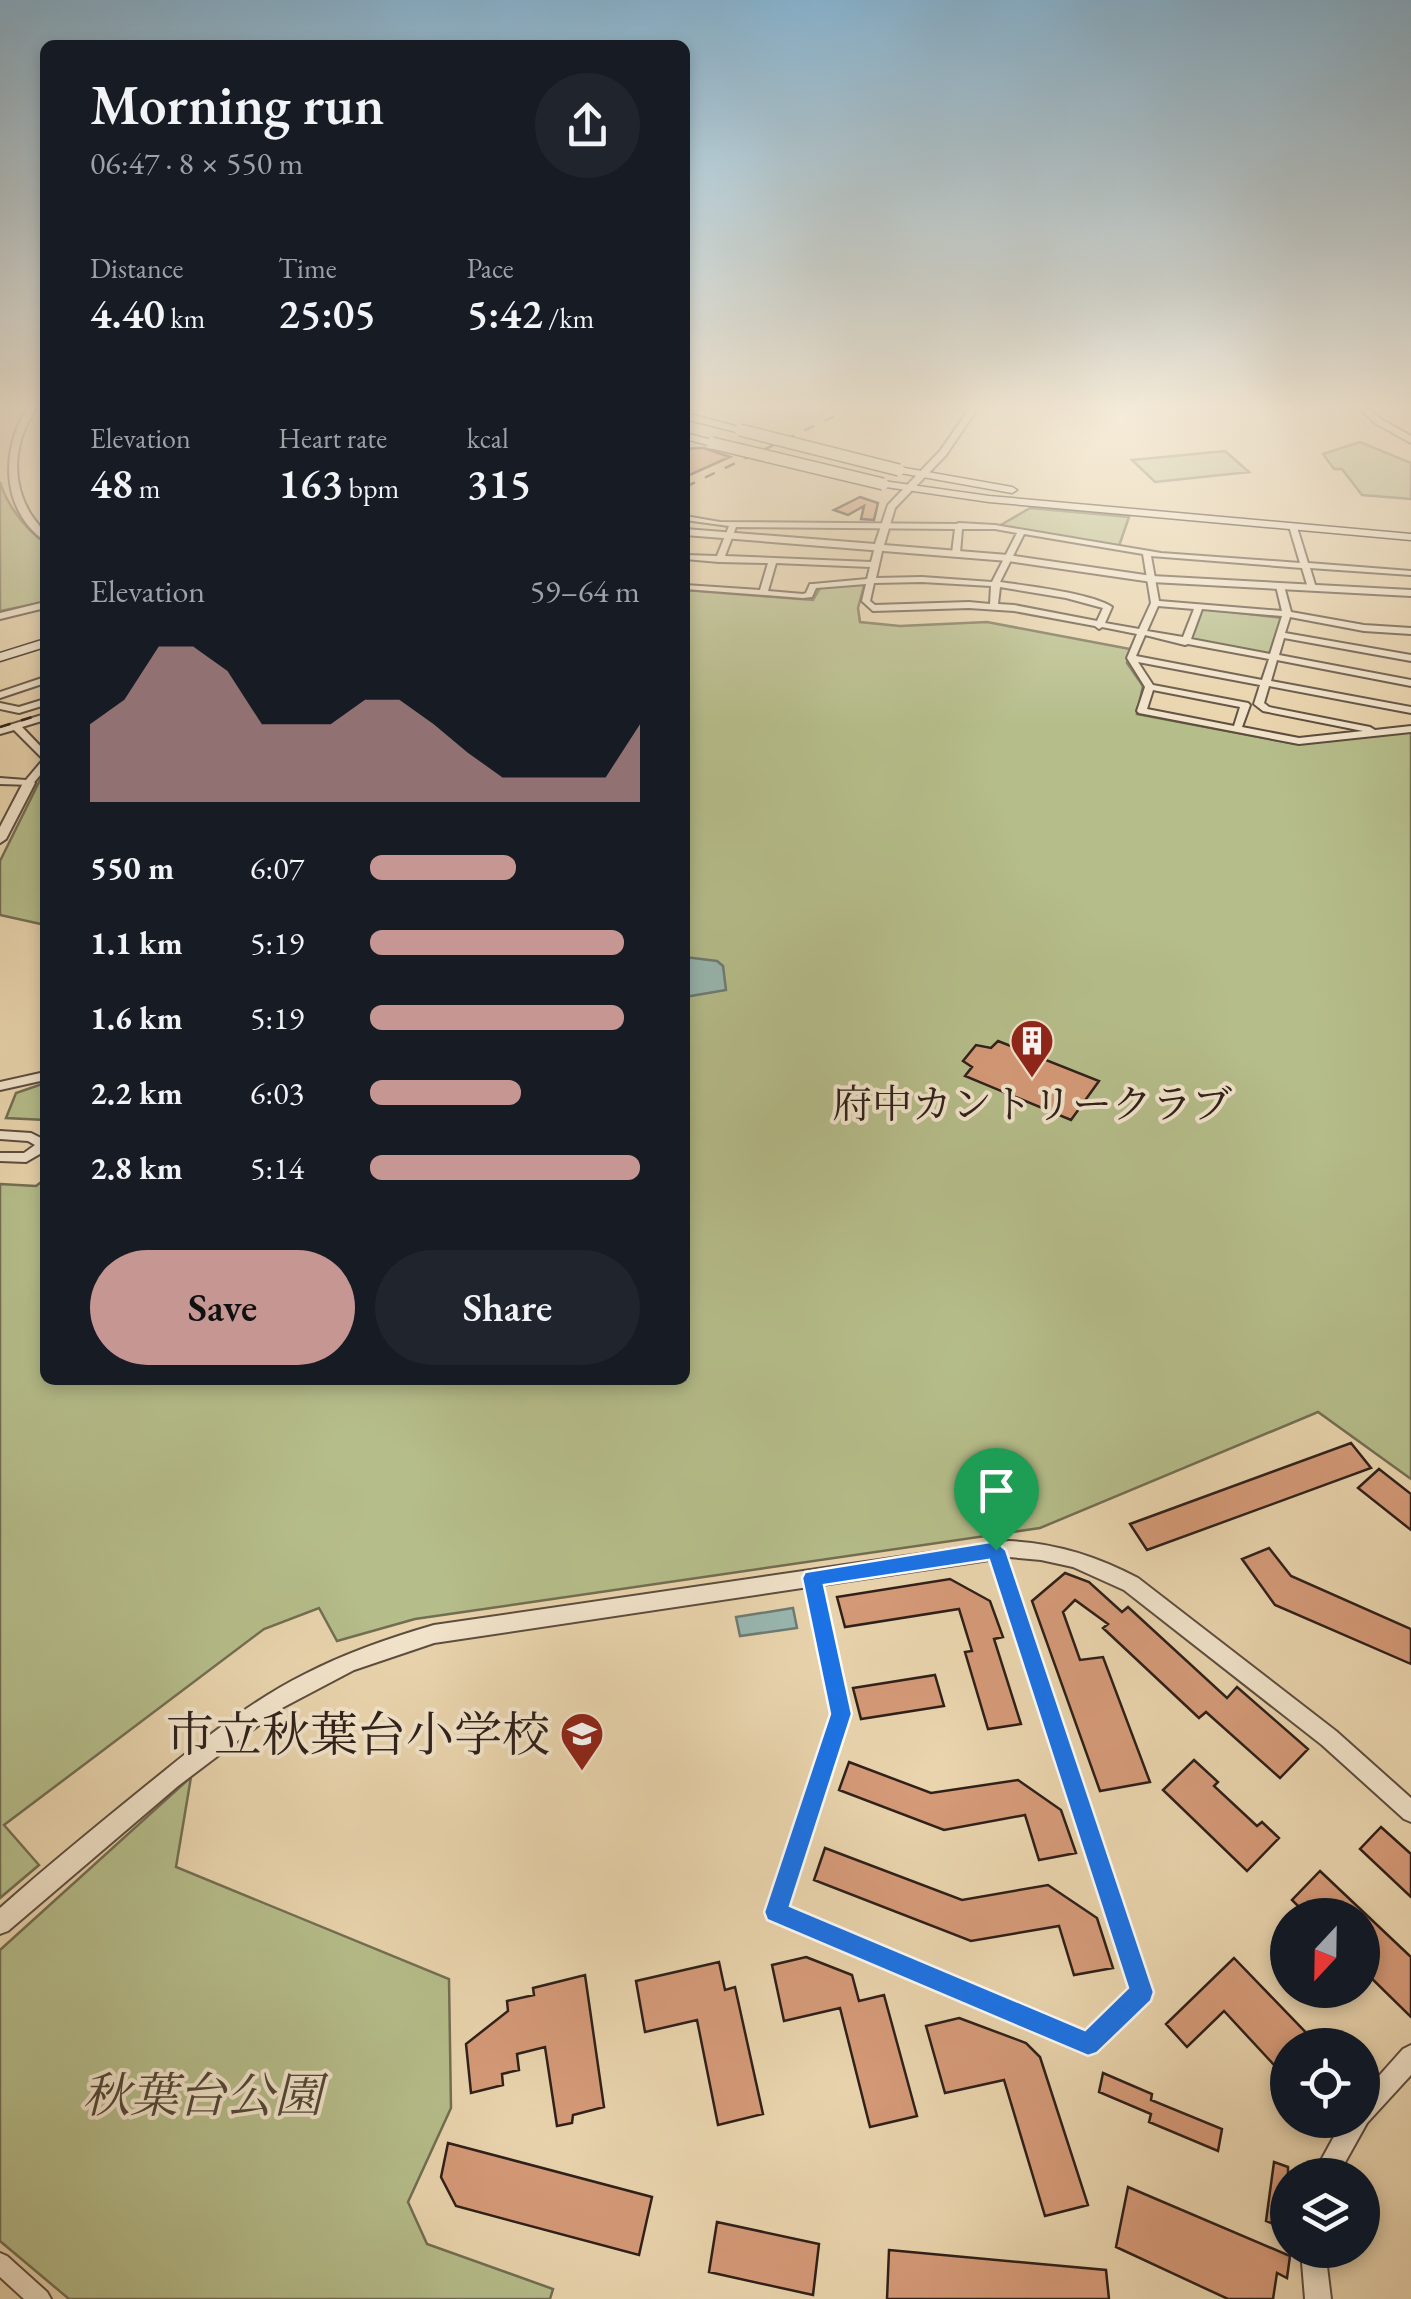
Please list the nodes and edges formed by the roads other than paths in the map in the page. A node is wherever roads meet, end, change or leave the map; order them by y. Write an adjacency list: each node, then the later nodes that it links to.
1 (889, 512): 6 (street)
2 (1134, 512): 7 (main road)
3 (1234, 512): 8 (main road)
4 (690, 519): 9 (street)
5 (959, 525): 6 (street); 11 (street); 15 (street)
6 (883, 526): 9 (street); 13 (street)
7 (1293, 526): 12 (main road); 20 (street)
8 (1411, 528)
9 (731, 530): 10 (street); 13 (street); 18 (street)
10 (690, 532)
11 (1020, 534): 14 (street); 17 (street)
12 (1411, 536)
13 (878, 547): 15 (street); 21 (street)
14 (1147, 553): 20 (street); 24 (street)
15 (956, 554): 17 (street)
16 (690, 557): 18 (street)
17 (1008, 558): 24 (street); 25 (street)
18 (719, 560): 19 (street)
19 (772, 562): 21 (street); 29 (street)
20 (1304, 564): 22 (street); 28 (street)
21 (875, 565): 23 (street)
22 (1411, 573)
23 (870, 579): 25 (street); 29 (street); 32 (street)
24 (1152, 579): 26 (street); 31 (street)
25 (996, 582): 32 (street); 39 (street)
26 (1280, 586): 28 (street); 36 (street)
27 (690, 587): 29 (street)
28 (1312, 588): 30 (street)
29 (763, 593)
30 (1411, 593)
31 (1156, 603): 33 (street); 41 (street)
32 (994, 606): 39 (street)
33 (1199, 606): 36 (street); 44 (street)
34 (40, 607): 35 (street)
35 (32, 609): 37 (street); 38 (street)
36 (1288, 614): 40 (street); 42 (street)
37 (40, 615)
38 (0, 616)
39 (1099, 626): 41 (street)
40 (1411, 631)
41 (1142, 634): 44 (street); 46 (street)
42 (1280, 635): 47 (street); 48 (street)
43 (40, 642): 45 (main road)
44 (1185, 642): 47 (street)
45 (0, 654)
46 (1131, 658): 51 (street); 52 (street)
47 (1273, 658): 50 (street); 51 (street)
48 (1411, 658)
49 (40, 682): 53 (street)
50 (1411, 682)
51 (1265, 683): 56 (street); 62 (street)
52 (1150, 687): 60 (street); 60 (street)
53 (0, 695)
54 (40, 704): 55 (street)
55 (0, 706)
56 (1411, 710)
57 (40, 719): 58 (street)
58 (16, 726): 61 (street); 63 (street)
59 (1411, 729): 62 (street)
60 (1238, 730): 62 (street)
61 (0, 731)
62 (1383, 732)
63 (40, 753)
64 (40, 766): 66 (street)
65 (0, 782): 66 (street)
66 (28, 783): 67 (street)
67 (6, 814): 68 (street)
68 (0, 839)
69 (40, 1077): 70 (street)
70 (0, 1086)
71 (0, 1135): 72 (street)
72 (40, 1142)
73 (40, 1147): 74 (street)
74 (0, 1157)
75 (996, 1550): 76 (street); 76 (street); 77 (street)
76 (812, 1578): 78 (street)
77 (1411, 1812)
78 (0, 1923)
79 (1411, 2057): 80 (street)
80 (1380, 2092)
81 (0, 2263): 83 (street)
82 (1315, 2268): 84 (street)
83 (40, 2299)
84 (1318, 2299)

